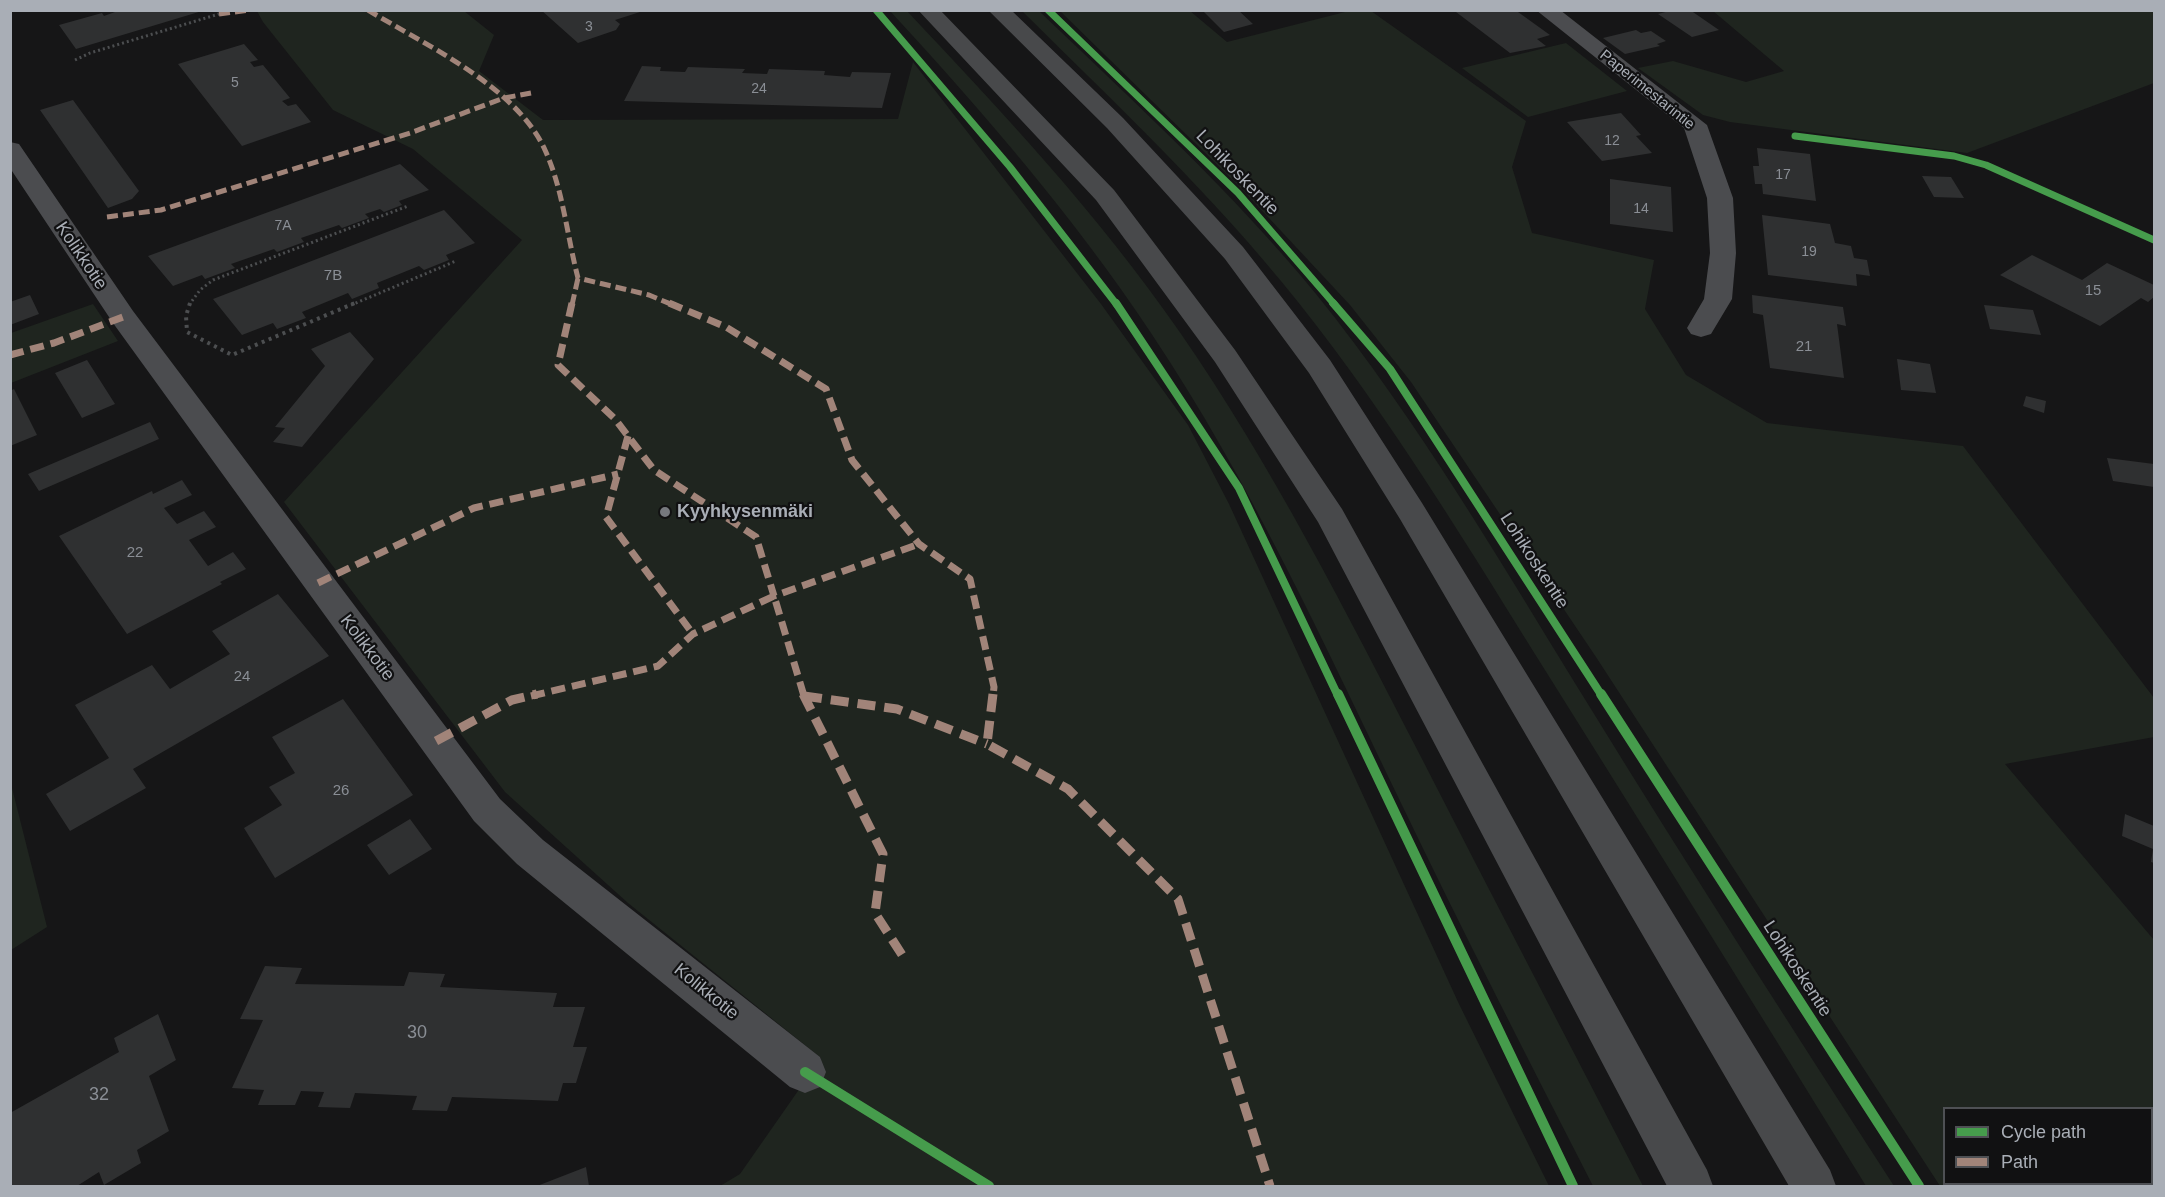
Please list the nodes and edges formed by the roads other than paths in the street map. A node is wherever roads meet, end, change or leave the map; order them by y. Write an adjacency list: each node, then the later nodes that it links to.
1 (928, 10): 7 (main road)
2 (998, 10): 8 (main road)
3 (1546, 10): 5 (street, Paperimestarintie)
4 (10, 149): 6 (street, Kolikkotie)
5 (1701, 328)
6 (805, 1072)
7 (1690, 1186)
8 (1814, 1186)

